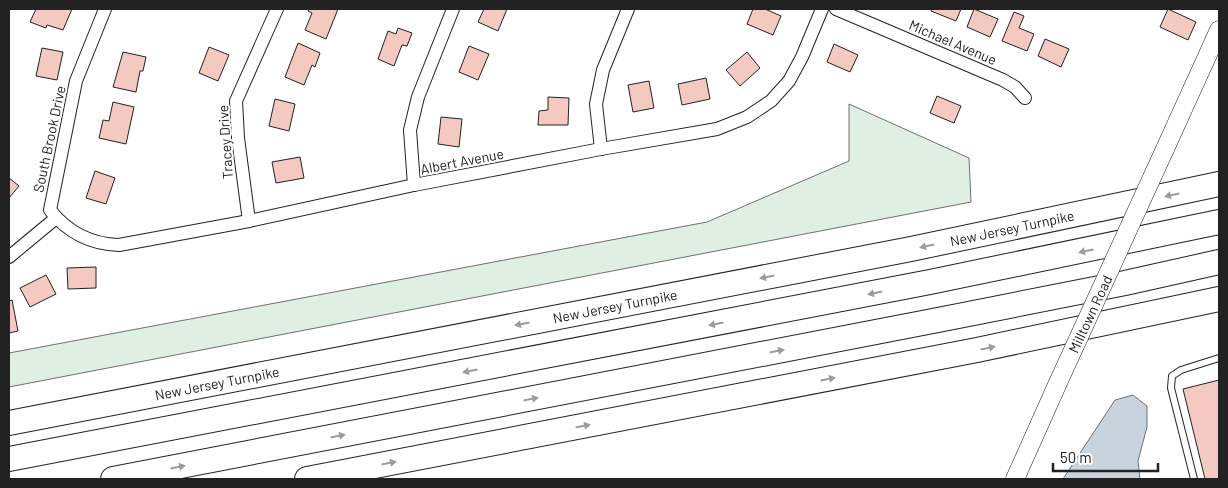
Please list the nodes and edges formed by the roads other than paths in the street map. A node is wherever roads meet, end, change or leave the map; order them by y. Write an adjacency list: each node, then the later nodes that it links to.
1 (105, 9): 12 (street, South Brook Drive)
2 (277, 9): 13 (street, Tracey Drive)
3 (454, 9): 11 (street)
4 (628, 9): 9 (street)
5 (822, 9): 9 (street, Albert Avenue)
6 (836, 9): 8 (street, Michael Avenue)
7 (1219, 30): 23 (street, Milltown Road, bridge)
8 (1024, 98)
9 (601, 149): 11 (street, Albert Avenue)
10 (1219, 184): 19 (highway, New Jersey Turnpike, one-way to 19)
11 (414, 185): 13 (street, Albert Avenue)
12 (56, 218): 13 (street, Albert Avenue); 15 (street)
13 (249, 221)
14 (1219, 222): 20 (highway, one-way to 20)
15 (9, 257)
16 (1219, 262): 21 (highway, one-way to 16)
17 (1219, 299): 22 (highway, one-way to 17)
18 (1219, 358): 24 (lane)
19 (9, 422)
20 (9, 459)
21 (113, 479)
22 (307, 479)
23 (1015, 479)
24 (1194, 479)

